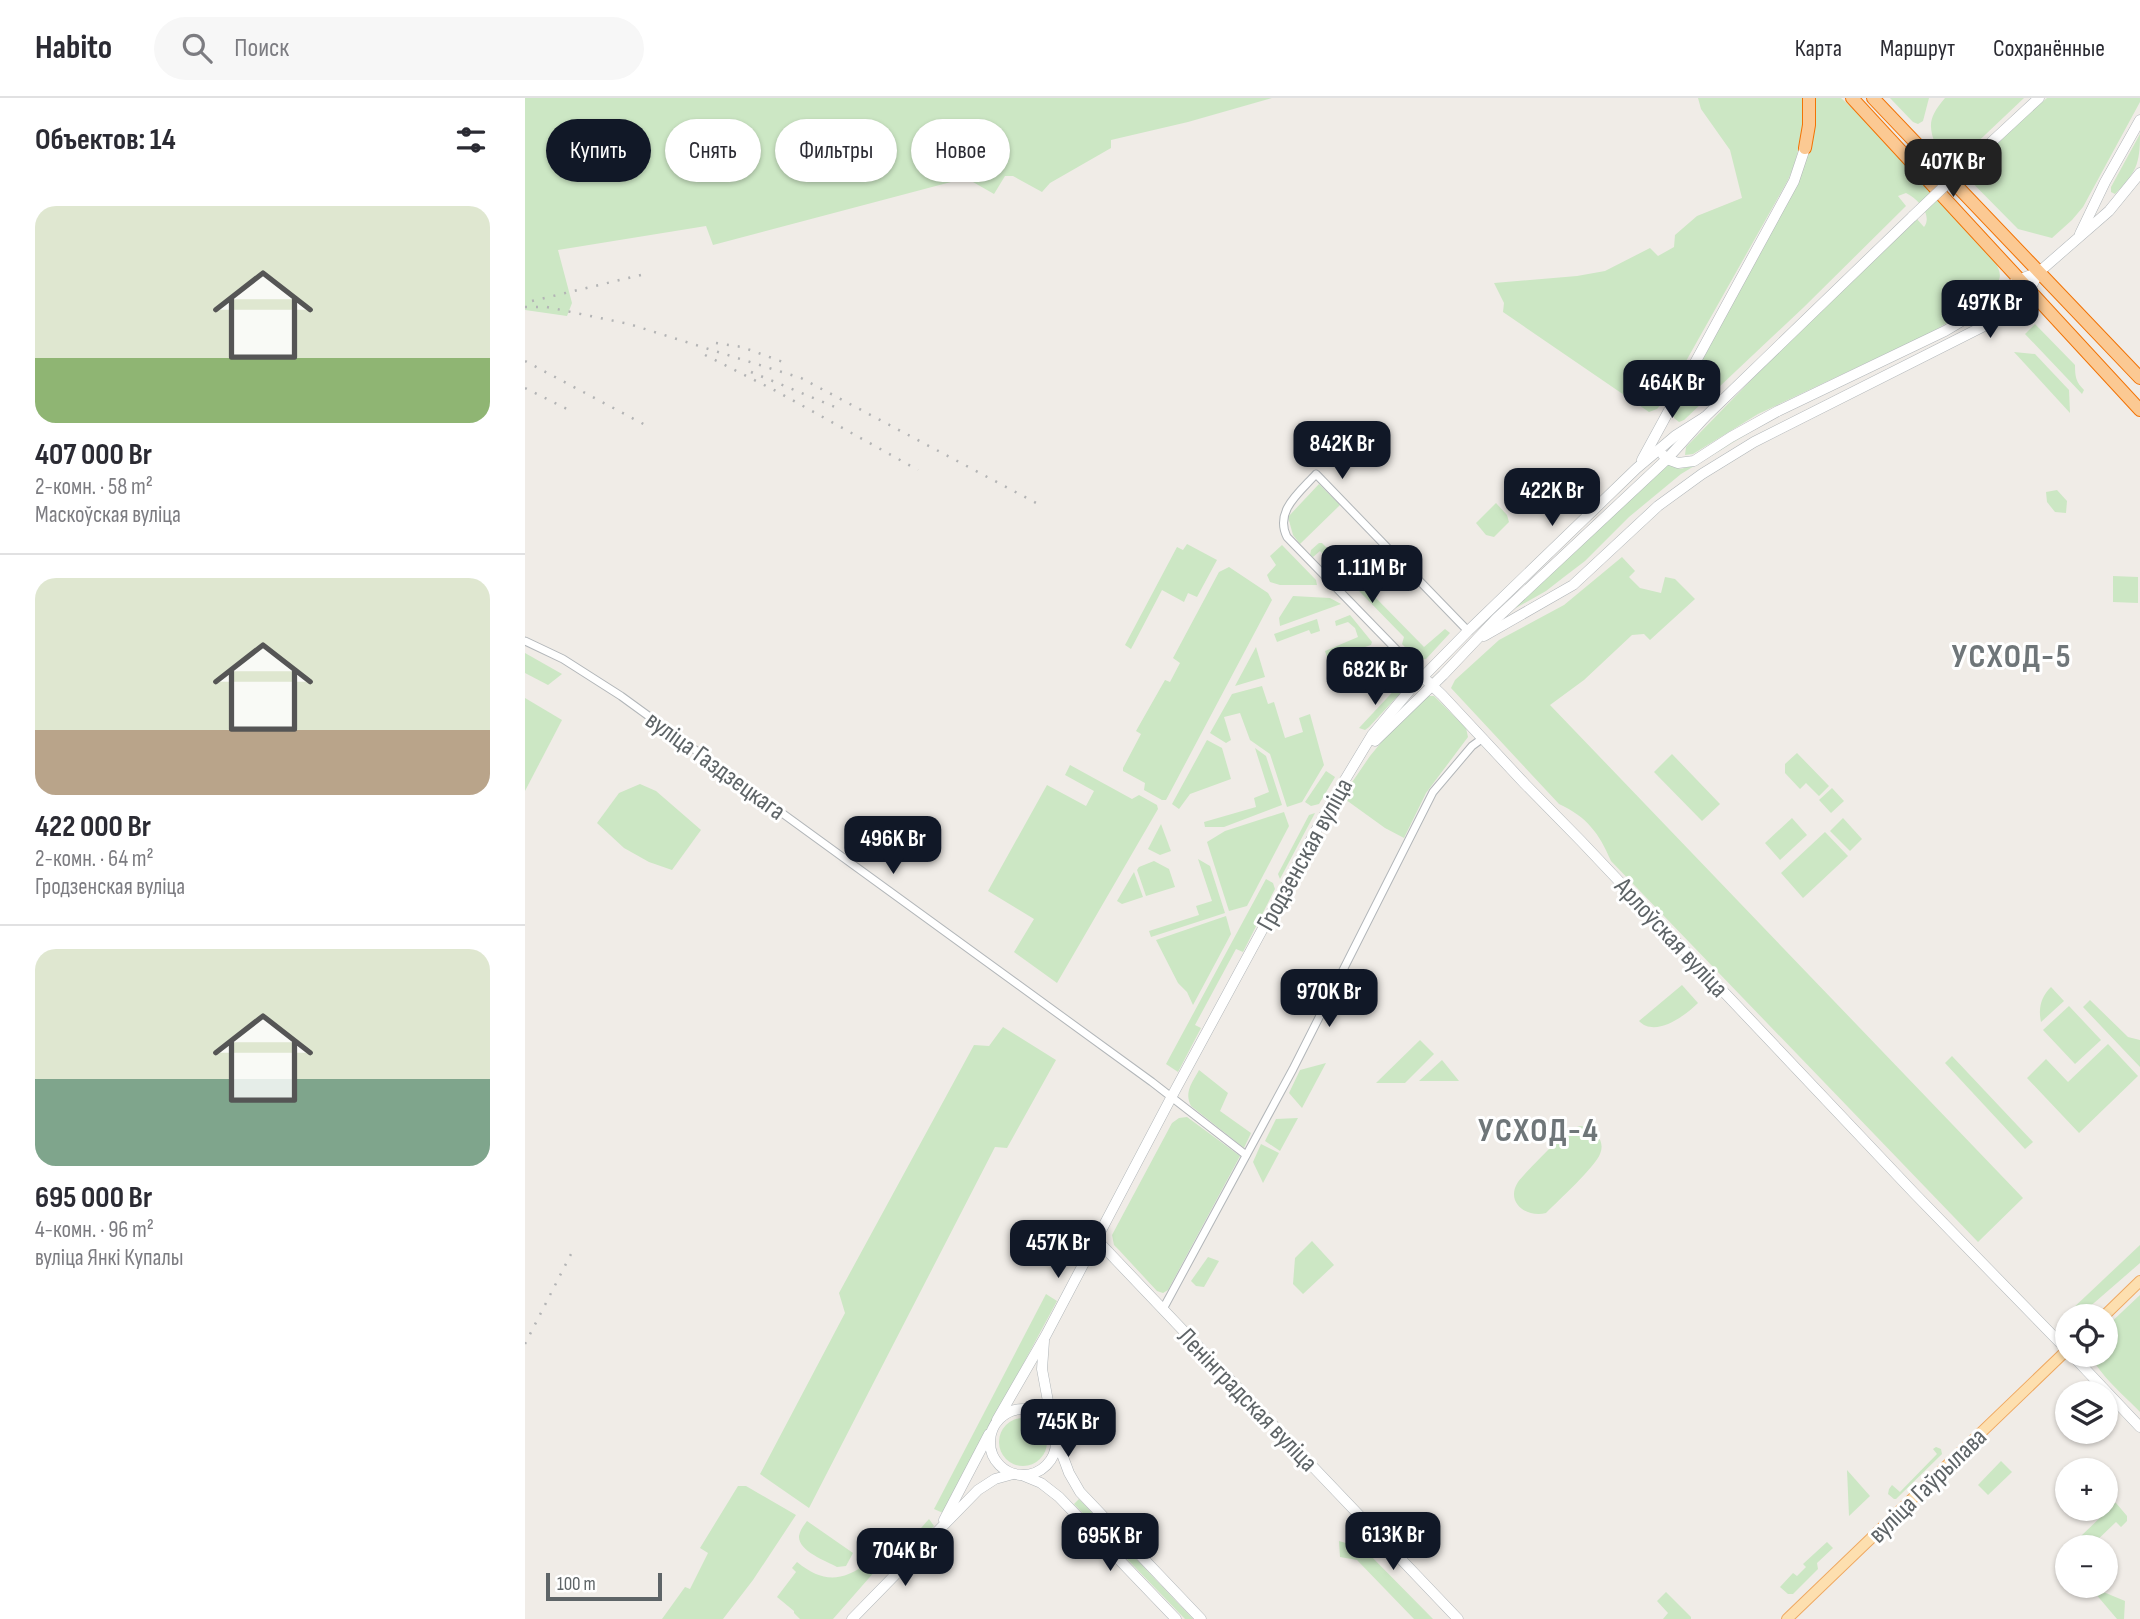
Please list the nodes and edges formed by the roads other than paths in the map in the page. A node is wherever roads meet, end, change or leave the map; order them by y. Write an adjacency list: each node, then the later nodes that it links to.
1 (1808, 98): 6 (highway)
2 (1852, 98): 10 (highway)
3 (1873, 98): 9 (highway)
4 (2039, 98): 14 (main road, Гродзенская вуліца, bridge)
5 (2140, 120): 8 (main road)
6 (1805, 148): 17 (main road)
7 (2140, 173): 8 (main road)
8 (2079, 237): 9 (main road)
9 (2039, 272): 10 (main road); 11 (main road, Гродзенская вуліца); 12 (highway)
10 (2018, 280): 11 (highway); 16 (main road)
11 (2029, 291): 13 (highway); 20 (main road, Гродзенская вуліца)
12 (2140, 378)
13 (2140, 410)
14 (1705, 417): 15 (main road, Гродзенская вуліца); 16 (main road, Гродзенская вуліца)
15 (1659, 450): 16 (main road); 17 (main road, Гродзенская вуліца)
16 (1667, 459): 20 (main road, Гродзенская вуліца)
17 (1637, 468): 18 (main road, Гродзенская вуліца)
18 (1468, 631): 21 (main road, Гродзенская вуліца); 21 (street, Арлоўская вуліца)
19 (525, 640): 25 (street, вуліца Газдзецкага)
20 (1474, 642): 22 (main road, Гродзенская вуліца)
21 (1423, 677): 22 (main road, Арлоўская вуліца); 24 (main road, Гродзенская вуліца)
22 (1432, 686): 23 (main road, Арлоўская вуліца); 24 (main road, Гродзенская вуліца)
23 (1482, 738): 26 (street); 32 (main road, Арлоўская вуліца)
24 (1358, 760): 25 (main road, Гродзенская вуліца)
25 (1172, 1096): 26 (street); 27 (main road, Гродзенская вуліца)
26 (1245, 1155): 30 (street)
27 (1097, 1240): 30 (main road, Ленінградская вуліца); 31 (main road, Гродзенская вуліца)
28 (2140, 1281): 29 (main road)
29 (2116, 1304)
30 (1163, 1309): 44 (main road, Ленінградская вуліца)
31 (1046, 1335): 35 (main road, Гродзенская вуліца); 37 (main road, Гродзенская вуліца)
32 (2055, 1338)
33 (2055, 1362): 45 (main road, вуліца Гаўрылава)
34 (2083, 1367): 36 (main road)
35 (994, 1425): 37 (main road); 38 (main road); 40 (main road, Гродзенская вуліца)
36 (2140, 1427)
37 (1054, 1432): 39 (main road); 43 (main road, Гродзенская вуліца)
38 (1013, 1474): 39 (main road); 40 (main road, Гродзенская вуліца)
39 (1024, 1476): 42 (main road)
40 (934, 1535): 41 (main road, Гродзенская вуліца)
41 (852, 1619)
42 (1176, 1619)
43 (1201, 1619)
44 (1458, 1619)
45 (1787, 1619)

